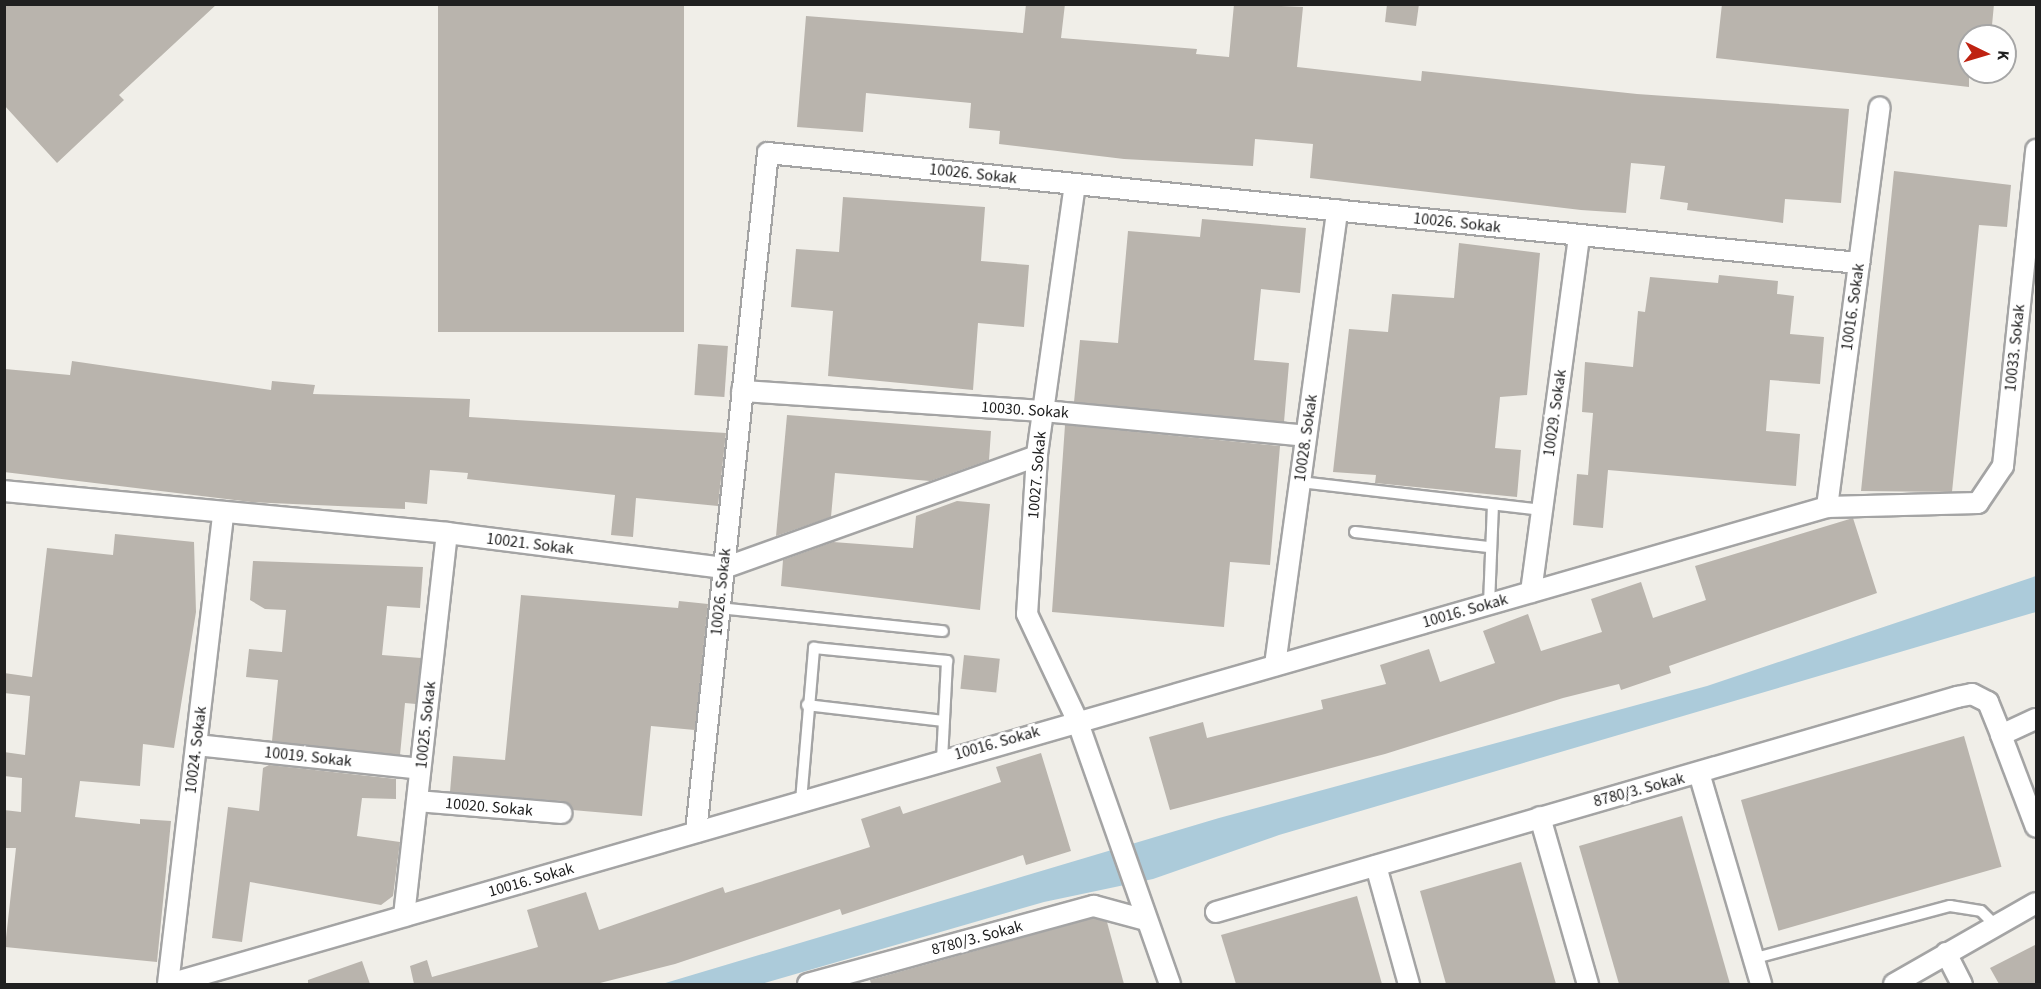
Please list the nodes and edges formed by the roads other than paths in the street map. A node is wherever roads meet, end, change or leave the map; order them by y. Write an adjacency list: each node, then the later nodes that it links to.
1 (1880, 107): 6 (street, 10016. Sokak)
2 (2037, 150): 13 (street, 10033. Sokak)
3 (1075, 184): 4 (street, 10026. Sokak); 7 (street, 10026. Sokak); 8 (street, 10027. Sokak)
4 (1337, 210): 5 (street, 10026. Sokak); 9 (street, 10028. Sokak)
5 (1579, 235): 6 (street, 10026. Sokak); 16 (street, 10029. Sokak)
6 (1859, 263): 15 (street, 10016. Sokak)
7 (742, 391): 8 (street, 10030. Sokak); 21 (street, 10026. Sokak)
8 (1043, 411): 9 (street, 10030. Sokak); 10 (street, 10027. Sokak)
9 (1306, 436): 11 (street, 10028. Sokak)
10 (1037, 456): 21 (street, 10021. Sokak); 29 (street, 10027. Sokak)
11 (1300, 482): 14 (lane); 26 (street, 10028. Sokak)
12 (4, 491): 17 (street, 10021. Sokak)
13 (1978, 503): 15 (street, 10016. Sokak)
14 (1493, 505): 16 (lane); 20 (lane)
15 (1827, 507): 22 (street, 10016. Sokak)
16 (1542, 510): 22 (street, 10029. Sokak)
17 (224, 516): 19 (street, 10021. Sokak); 32 (street, 10024. Sokak)
18 (1355, 532): 20 (lane)
19 (447, 533): 21 (street, 10021. Sokak); 34 (street, 10025. Sokak)
20 (1488, 547): 23 (lane)
21 (724, 568): 24 (street, 10026. Sokak)
22 (1531, 592): 23 (street, 10016. Sokak)
23 (1489, 604): 26 (street, 10016. Sokak)
24 (719, 608): 25 (lane); 41 (street, 10026. Sokak)
25 (943, 631)
26 (1275, 665): 29 (street, 10016. Sokak)
27 (807, 705): 30 (lane); 30 (lane); 37 (lane)
28 (2037, 719): 31 (street)
29 (1077, 720): 33 (street, 10016. Sokak); 46 (street, 10027. Sokak)
30 (943, 721): 33 (lane)
31 (2001, 735): 35 (street, 8780/3. Sokak); 40 (street, 8780/3. Sokak)
32 (197, 745): 34 (street, 10019. Sokak); 50 (street, 10024. Sokak)
33 (942, 760): 37 (street, 10016. Sokak)
34 (420, 770): 36 (street, 10025. Sokak)
35 (1699, 773): 39 (street, 8780/3. Sokak); 49 (street)
36 (418, 801): 38 (street, 10020. Sokak); 45 (street, 10025. Sokak)
37 (801, 801): 41 (street, 10016. Sokak)
38 (561, 813)
39 (1540, 817): 42 (street, 8780/3. Sokak); 54 (street)
40 (2037, 827)
41 (696, 832): 45 (street, 10016. Sokak)
42 (1376, 866): 44 (street, 8780/3. Sokak); 53 (street)
43 (2037, 903): 47 (street)
44 (1216, 912)
45 (404, 916): 50 (street, 10016. Sokak)
46 (1146, 920): 51 (street, 8780/3. Sokak); 52 (street, 10027. Sokak)
47 (1995, 925): 48 (street); 49 (lane)
48 (1946, 953): 56 (street); 57 (street)
49 (1752, 959): 55 (street)
50 (168, 984)
51 (808, 984)
52 (1170, 984)
53 (1408, 984)
54 (1588, 984)
55 (1761, 984)
56 (1894, 984)
57 (1962, 984)

